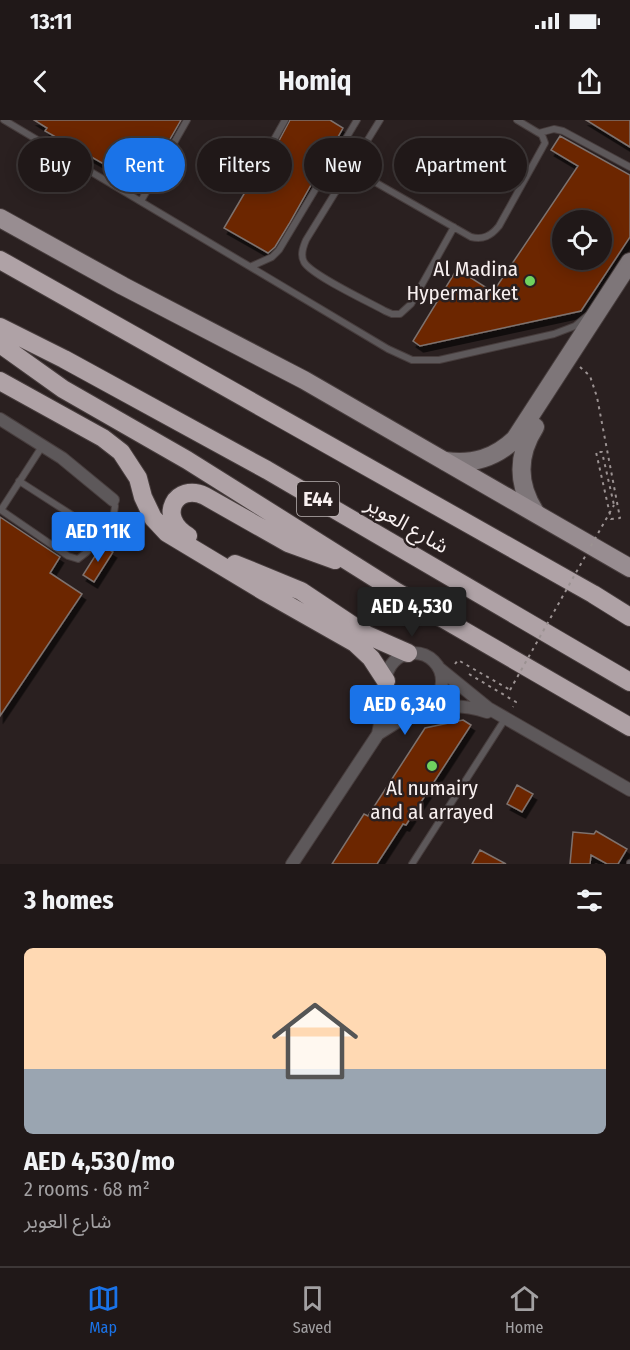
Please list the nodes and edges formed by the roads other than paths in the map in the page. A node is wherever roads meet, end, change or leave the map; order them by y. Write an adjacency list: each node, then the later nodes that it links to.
1 (4, 120): 13 (lane)
2 (187, 120): 13 (lane)
3 (285, 120): 8 (lane)
4 (357, 120): 18 (lane)
5 (380, 120): 9 (lane)
6 (517, 120): 7 (lane)
7 (538, 133): 10 (lane); 15 (lane)
8 (275, 138)
9 (370, 138)
10 (630, 167)
11 (382, 186): 15 (lane)
12 (338, 192): 15 (lane)
13 (141, 201): 18 (lane)
14 (0, 218): 26 (main road)
15 (454, 227)
16 (0, 260): 34 (highway, شارع العوير / E44)
17 (630, 262): 20 (street)
18 (252, 266): 20 (lane)
19 (630, 284): 30 (street)
20 (605, 300): 26 (street)
21 (0, 327): 39 (highway, شارع العوير / E44)
22 (0, 344): 32 (highway)
23 (0, 381): 40 (highway)
24 (0, 419): 25 (street)
25 (43, 444): 27 (lane); 28 (street)
26 (445, 461): 30 (main road)
27 (19, 482): 29 (lane); 31 (lane)
28 (113, 500): 31 (lane)
29 (0, 510): 31 (lane)
30 (535, 512): 33 (main road)
31 (100, 532)
32 (351, 564): 37 (highway); 43 (highway)
33 (630, 568)
34 (593, 594): 35 (highway); 36 (highway, E44)
35 (630, 601)
36 (630, 617)
37 (408, 653): 38 (street); 40 (street)
38 (440, 669): 41 (street); 42 (street)
39 (630, 682)
40 (386, 685): 41 (street); 44 (street)
41 (420, 709): 42 (street); 44 (street)
42 (505, 719): 45 (street); 47 (lane)
43 (630, 727)
44 (378, 734): 46 (street)
45 (630, 790)
46 (292, 864)
47 (412, 864)

